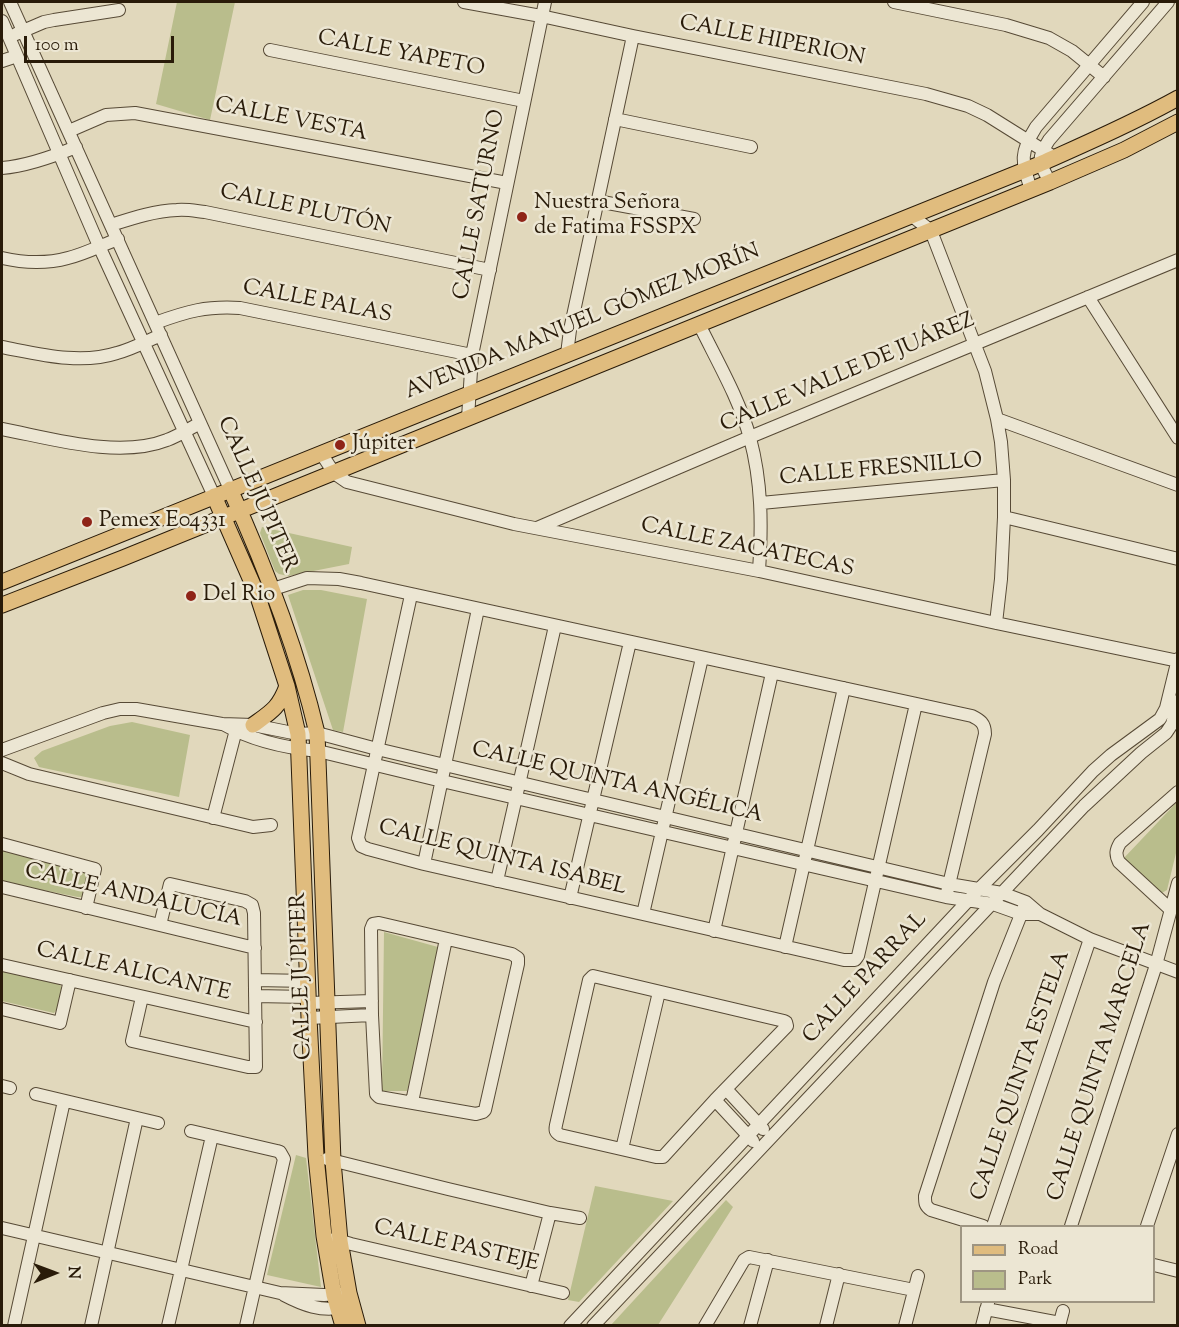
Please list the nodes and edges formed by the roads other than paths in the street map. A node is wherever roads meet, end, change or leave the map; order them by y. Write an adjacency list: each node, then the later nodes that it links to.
1 (10, 2): 10 (street, CALLE JÚPITER)
2 (464, 2): 8 (street, CALLE HIPERION)
3 (544, 2): 8 (street, CALLE SATURNO)
4 (894, 2): 16 (street)
5 (1143, 2): 16 (street)
6 (1168, 2): 17 (street)
7 (119, 10): 10 (street)
8 (541, 16): 11 (street, CALLE HIPERION); 19 (street, CALLE SATURNO)
9 (2, 21): 12 (street, CALLE JÚPITER)
10 (23, 31): 12 (street); 22 (street, CALLE JÚPITER)
11 (633, 36): 20 (street); 23 (street, CALLE HIPERION)
12 (9, 38): 14 (street, CALLE JÚPITER)
13 (270, 50): 19 (street, CALLE YAPETO)
14 (17, 56): 15 (street); 26 (street, CALLE JÚPITER)
15 (2, 61)
16 (1090, 65): 17 (street); 23 (street)
17 (1104, 77): 27 (street)
18 (1178, 98): 27 (main road, AVENIDA MANUEL GÓMEZ MORÍN)
19 (524, 101): 31 (street, CALLE SATURNO)
20 (615, 119): 25 (street); 33 (street)
21 (1178, 122): 30 (main road, AVENIDA MANUEL GÓMEZ MORÍN)
22 (69, 131): 24 (street, CALLE JÚPITER); 31 (street, CALLE VESTA)
23 (1028, 140): 27 (street, CALLE HIPERION); 29 (street)
24 (76, 147): 26 (street); 36 (street, CALLE JÚPITER)
25 (751, 147)
26 (59, 154): 28 (street); 39 (street, CALLE JÚPITER)
27 (1046, 157): 29 (main road, AVENIDA MANUEL GÓMEZ MORÍN); 30 (street)
28 (2, 168)
29 (1025, 170): 32 (street); 34 (main road, AVENIDA MANUEL GÓMEZ MORÍN)
30 (1050, 182): 32 (main road, AVENIDA MANUEL GÓMEZ MORÍN)
31 (507, 183): 42 (street, CALLE SATURNO)
32 (1031, 190): 37 (main road, AVENIDA MANUEL GÓMEZ MORÍN)
33 (597, 201): 35 (street); 50 (street)
34 (911, 215): 37 (street); 50 (main road, AVENIDA MANUEL GÓMEZ MORÍN)
35 (694, 219)
36 (111, 225): 38 (street, CALLE JÚPITER); 42 (street, CALLE PLUTÓN)
37 (932, 231): 45 (main road, AVENIDA MANUEL GÓMEZ MORÍN); 48 (street)
38 (118, 239): 39 (street); 44 (street, CALLE JÚPITER)
39 (99, 246): 40 (street); 47 (street, CALLE JÚPITER)
40 (2, 258)
41 (1178, 260): 43 (street, CALLE VALLE DE JUÁREZ)
42 (490, 270): 51 (street, CALLE SATURNO)
43 (1088, 297): 48 (street, CALLE VALLE DE JUÁREZ); 59 (street)
44 (155, 323): 46 (street, CALLE JÚPITER); 51 (street, CALLE PALAS)
45 (699, 324): 53 (main road, AVENIDA MANUEL GÓMEZ MORÍN); 58 (street)
46 (161, 335): 47 (street); 55 (street, CALLE JÚPITER)
47 (144, 343): 49 (street); 57 (street, CALLE JÚPITER)
48 (975, 343): 54 (street); 58 (street, CALLE VALLE DE JUÁREZ)
49 (2, 347)
50 (567, 354): 52 (main road, AVENIDA MANUEL GÓMEZ MORÍN)
51 (472, 355): 52 (street, CALLE SATURNO)
52 (469, 394): 53 (street, CALLE SATURNO); 60 (main road, AVENIDA MANUEL GÓMEZ MORÍN)
53 (468, 418): 61 (main road, AVENIDA MANUEL GÓMEZ MORÍN)
54 (997, 419): 62 (street); 63 (street)
55 (200, 423): 57 (street); 64 (street, CALLE JÚPITER)
56 (2, 429): 57 (street)
57 (184, 432): 65 (street, CALLE JÚPITER)
58 (750, 437): 67 (street); 71 (street, CALLE VALLE DE JUÁREZ)
59 (1178, 438)
60 (321, 453): 61 (street, CALLE ZACATECAS); 64 (main road, AVENIDA MANUEL GÓMEZ MORÍN)
61 (334, 472): 66 (main road, AVENIDA MANUEL GÓMEZ MORÍN); 71 (street, CALLE ZACATECAS)
62 (1004, 480): 67 (street, CALLE FRESNILLO); 70 (street)
63 (1178, 485)
64 (230, 489): 65 (main road, AVENIDA MANUEL GÓMEZ MORÍN); 68 (main road, CALLE JÚPITER)
65 (214, 496): 69 (main road, CALLE JÚPITER); 77 (main road, AVENIDA MANUEL GÓMEZ MORÍN)
66 (273, 497): 68 (main road, AVENIDA MANUEL GÓMEZ MORÍN); 73 (main road)
67 (761, 503): 76 (street)
68 (239, 511): 69 (main road, AVENIDA MANUEL GÓMEZ MORÍN); 73 (main road, CALLE JÚPITER)
69 (224, 517): 72 (main road, AVENIDA MANUEL GÓMEZ MORÍN); 74 (main road, CALLE JÚPITER)
70 (1004, 517): 75 (street); 82 (street)
71 (537, 528): 76 (street, CALLE ZACATECAS)
72 (191, 530): 74 (main road); 80 (main road, AVENIDA MANUEL GÓMEZ MORÍN)
73 (249, 534): 78 (main road, CALLE JÚPITER)
74 (238, 549): 78 (main road, CALLE JÚPITER)
75 (1178, 559)
76 (759, 571): 82 (street, CALLE ZACATECAS)
77 (2, 582)
78 (265, 591): 79 (street); 88 (main road, CALLE JÚPITER); 93 (main road, CALLE JÚPITER)
79 (411, 595): 81 (street); 95 (street, CALLE QUINTA ISABEL)
80 (2, 605)
81 (478, 609): 83 (street); 100 (street)
82 (996, 623): 86 (street, CALLE ZACATECAS)
83 (555, 626): 84 (street); 102 (street)
84 (630, 642): 85 (street); 105 (street)
85 (702, 658): 87 (street); 107 (street)
86 (1177, 660): 123 (street, CALLE PARRAL)
87 (772, 673): 89 (street); 111 (street)
88 (287, 686): 92 (main road); 94 (main road, CALLE JÚPITER)
89 (844, 688): 91 (street); 114 (street)
90 (1178, 701): 124 (street, CALLE PARRAL)
91 (916, 704): 117 (street); 121 (street)
92 (242, 727): 94 (street, CALLE QUINTA ANGÉLICA); 94 (street, CALLE QUINTA ANGÉLICA); 96 (street, CALLE QUINTA ANGÉLICA); 108 (street)
93 (317, 733): 94 (street, CALLE QUINTA ANGÉLICA); 95 (street, CALLE QUINTA ANGÉLICA); 97 (main road, CALLE JÚPITER)
94 (298, 742): 97 (street, CALLE QUINTA ANGÉLICA); 144 (main road, CALLE JÚPITER)
95 (377, 749): 99 (street, CALLE QUINTA ISABEL); 100 (street, CALLE QUINTA ANGÉLICA)
96 (2, 750)
97 (318, 751): 99 (street, CALLE QUINTA ANGÉLICA); 151 (main road, CALLE JÚPITER)
98 (2, 763): 108 (street)
99 (374, 765): 101 (street, CALLE QUINTA ANGÉLICA); 115 (street, CALLE QUINTA ISABEL)
100 (445, 765): 101 (street); 102 (street, CALLE QUINTA ANGÉLICA)
101 (442, 781): 104 (street, CALLE QUINTA ANGÉLICA); 115 (street)
102 (519, 783): 104 (street); 105 (street, CALLE QUINTA ANGÉLICA)
103 (1178, 792): 131 (street, CALLE QUINTA MARCELA)
104 (516, 798): 106 (street, CALLE QUINTA ANGÉLICA); 119 (street)
105 (593, 800): 106 (street); 107 (street, CALLE QUINTA ANGÉLICA)
106 (589, 814): 110 (street, CALLE QUINTA ANGÉLICA); 126 (street)
107 (665, 817): 110 (street); 111 (street, CALLE QUINTA ANGÉLICA)
108 (213, 818): 109 (street)
109 (271, 825)
110 (662, 831): 113 (street, CALLE QUINTA ANGÉLICA); 132 (street)
111 (736, 834): 113 (street); 114 (street, CALLE QUINTA ANGÉLICA)
112 (2, 844): 129 (street)
113 (733, 848): 116 (street, CALLE QUINTA ANGÉLICA); 134 (street)
114 (807, 850): 116 (street); 117 (street, CALLE QUINTA ANGÉLICA)
115 (424, 864): 119 (street, CALLE QUINTA ISABEL)
116 (804, 864): 118 (street, CALLE QUINTA ANGÉLICA); 137 (street)
117 (879, 867): 118 (street); 121 (street, CALLE QUINTA ANGÉLICA)
118 (876, 880): 125 (street, CALLE QUINTA ANGÉLICA); 137 (street, CALLE QUINTA ISABEL)
119 (497, 881): 126 (street, CALLE QUINTA ISABEL)
120 (1178, 883): 131 (street, CALLE QUINTA MARCELA)
121 (949, 884): 123 (street, CALLE QUINTA ANGÉLICA); 125 (street)
122 (2, 887): 129 (street, CALLE ANDALUCÍA)
123 (979, 889): 124 (street, CALLE QUINTA ANGÉLICA); 127 (street, CALLE PARRAL)
124 (1002, 893): 128 (street, CALLE PARRAL); 130 (street, CALLE QUINTA ANGÉLICA)
125 (946, 897): 127 (street, CALLE QUINTA ANGÉLICA)
126 (570, 898): 132 (street, CALLE QUINTA ISABEL)
127 (970, 900): 128 (street, CALLE QUINTA ANGÉLICA); 161 (street, CALLE PARRAL)
128 (993, 904): 130 (street, CALLE QUINTA ANGÉLICA); 166 (street, CALLE PARRAL)
129 (86, 908): 133 (street, CALLE ANDALUCÍA)
130 (1024, 908): 136 (street); 173 (street)
131 (1171, 910): 140 (street, CALLE QUINTA MARCELA)
132 (643, 914): 134 (street, CALLE QUINTA ISABEL)
133 (160, 925): 138 (street, CALLE ANDALUCÍA); 138 (street)
134 (714, 931): 137 (street, CALLE QUINTA ISABEL)
135 (446, 939): 148 (street); 158 (street); 158 (street)
136 (1090, 939): 140 (street); 174 (street, CALLE QUINTA ESTELA)
137 (785, 947)
138 (255, 948): 143 (street)
139 (2, 965): 142 (street, CALLE ALICANTE)
140 (1156, 965): 141 (street); 175 (street, CALLE QUINTA MARCELA)
141 (1178, 972)
142 (70, 980): 146 (street, CALLE ALICANTE); 150 (street)
143 (255, 980): 144 (street); 147 (street)
144 (308, 981): 149 (main road, CALLE JÚPITER)
145 (659, 992): 154 (street); 168 (street); 168 (street)
146 (142, 996): 153 (street, CALLE ALICANTE); 153 (street)
147 (255, 996): 149 (street); 153 (street)
148 (372, 1001): 151 (street); 152 (street)
149 (308, 1006): 151 (street); 169 (main road, CALLE JÚPITER)
150 (2, 1009)
151 (328, 1009): 152 (street); 170 (main road, CALLE JÚPITER)
152 (372, 1015): 158 (street)
153 (256, 1022)
154 (726, 1089): 156 (street); 161 (street)
155 (36, 1094): 157 (street)
156 (715, 1100): 165 (street); 168 (street)
157 (64, 1101): 159 (street); 178 (street)
158 (412, 1101)
159 (137, 1118): 160 (street); 181 (street)
160 (158, 1123)
161 (758, 1124): 165 (street, CALLE PARRAL); 166 (street)
162 (192, 1131): 164 (street)
163 (1178, 1134): 176 (street)
164 (212, 1136): 184 (street); 189 (street)
165 (748, 1136): 167 (street); 201 (street, CALLE PARRAL)
166 (770, 1137): 167 (street, CALLE PARRAL)
167 (760, 1148): 202 (street, CALLE PARRAL)
168 (622, 1149)
169 (316, 1156): 170 (street); 179 (main road, CALLE JÚPITER)
170 (333, 1161): 171 (street); 180 (main road, CALLE JÚPITER)
171 (550, 1213): 172 (street); 188 (street)
172 (580, 1218)
173 (977, 1225)
174 (994, 1225)
175 (1072, 1225)
176 (1148, 1225)
177 (2, 1228): 178 (street)
178 (34, 1235): 181 (street); 195 (street)
179 (324, 1236): 180 (street, CALLE PASTEJE); 192 (main road, CALLE JÚPITER)
180 (340, 1241): 188 (street, CALLE PASTEJE); 192 (main road, CALLE JÚPITER)
181 (107, 1252): 184 (street); 196 (street)
182 (768, 1260): 186 (street); 203 (street); 204 (street)
183 (1155, 1265): 185 (street)
184 (181, 1269): 189 (street); 197 (street)
185 (1178, 1271)
186 (839, 1274): 190 (street); 205 (street)
187 (918, 1276): 190 (street)
188 (531, 1286): 191 (street, CALLE PASTEJE)
189 (255, 1287): 192 (street); 198 (street)
190 (914, 1290): 206 (street)
191 (563, 1293)
192 (343, 1301): 199 (main road, CALLE JÚPITER); 200 (main road, CALLE JÚPITER)
193 (987, 1305): 194 (street); 207 (street)
194 (1061, 1320)
195 (14, 1326)
196 (91, 1326)
197 (168, 1326)
198 (246, 1326)
199 (343, 1326)
200 (358, 1326)
201 (570, 1326)
202 (593, 1326)
203 (705, 1326)
204 (750, 1326)
205 (826, 1326)
206 (905, 1326)
207 (982, 1326)

